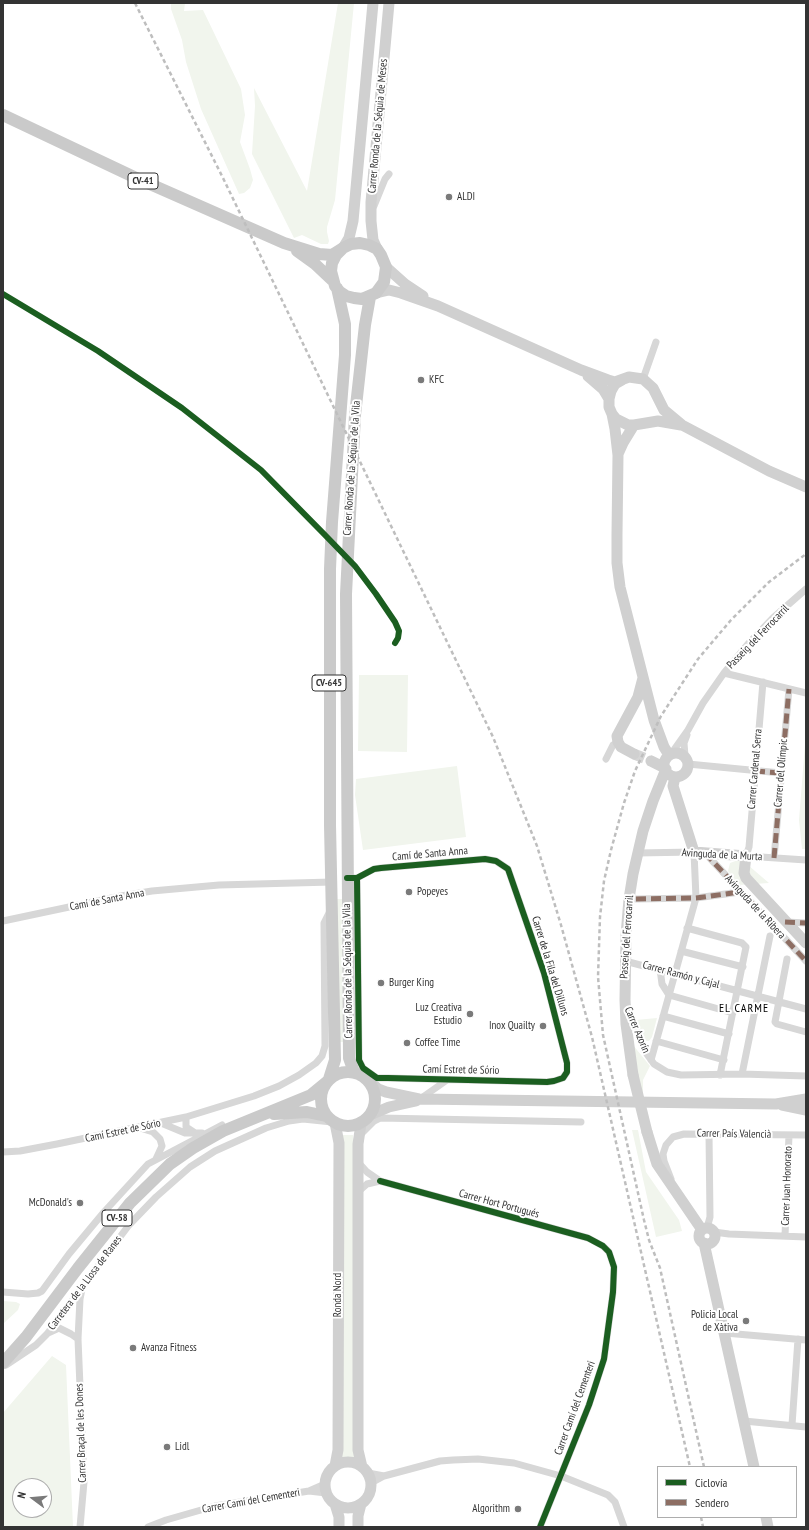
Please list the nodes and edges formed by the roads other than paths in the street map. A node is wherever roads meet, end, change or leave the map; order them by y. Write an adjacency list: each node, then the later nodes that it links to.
1 (373, 3): 7 (street, Carrer Ronda de la Séquia de Meses / CV-645)
2 (389, 3): 5 (street, Carrer Ronda de la Séquia de Meses)
3 (3, 115): 6 (main road, CV-41)
4 (389, 174): 5 (street)
5 (371, 208): 8 (street, Carrer Ronda de la Séquia de Meses)
6 (284, 243): 7 (main road, CV-41); 10 (main road, CV-41)
7 (343, 248): 8 (main road); 10 (main road, CV-645)
8 (377, 249): 9 (main road)
9 (386, 267): 11 (main road, CV-645); 12 (street)
10 (335, 284): 11 (main road); 51 (main road, Carrer Ronda de la Séquia de la Vila / CV-645)
11 (373, 295): 12 (street); 50 (main road, Carrer Ronda de la Séquia de la Vila / CV-645)
12 (438, 306): 14 (street)
13 (656, 342): 16 (street)
14 (581, 370): 15 (street); 18 (street)
15 (622, 379): 16 (street); 18 (street)
16 (643, 379): 17 (street)
17 (656, 394): 20 (street); 21 (street)
18 (609, 399): 19 (street)
19 (612, 414): 20 (street); 22 (street)
20 (638, 424): 21 (street); 22 (street)
21 (682, 425): 23 (street)
22 (618, 455): 26 (street)
23 (806, 487)
24 (806, 589): 25 (street, Passeig del Ferrocarril)
25 (724, 673): 27 (street); 32 (street, Passeig del Ferrocarril)
26 (644, 675): 30 (street); 31 (street)
27 (763, 682): 28 (street); 40 (street, Carrer Cardenal Serra)
28 (789, 689): 29 (street); 41 (street, Carrer del Olímpic)
29 (806, 693)
30 (638, 697): 31 (street); 33 (street)
31 (654, 720): 35 (street)
32 (688, 730): 35 (street, Passeig del Ferrocarril); 37 (street, Passeig del Ferrocarril)
33 (618, 742): 34 (street); 36 (street)
34 (634, 754)
35 (670, 755): 37 (street); 39 (street, Passeig del Ferrocarril)
36 (606, 759)
37 (687, 760): 40 (street); 42 (street, Passeig del Ferrocarril)
38 (651, 761): 39 (street)
39 (665, 768): 42 (street); 43 (street, Passeig del Ferrocarril)
40 (755, 771): 41 (street); 46 (street, Carrer Cardenal Serra)
41 (781, 773): 47 (street, Carrer del Olímpic)
42 (675, 776): 43 (street, Passeig del Ferrocarril); 45 (street, Avinguda de la Ribera)
43 (653, 801): 44 (street, Passeig del Ferrocarril)
44 (637, 853): 45 (street, Avinguda de la Murta); 64 (street, Passeig del Ferrocarril)
45 (699, 853): 46 (street, Avinguda de la Murta); 52 (street, Avinguda de la Ribera); 53 (street)
46 (746, 856): 47 (street, Avinguda de la Murta); 57 (street, Avinguda de la Ribera)
47 (774, 858): 48 (street, Avinguda de la Murta)
48 (806, 860)
49 (505, 866): 50 (street, Camí de Santa Anna); 87 (street, Carrer de la Fila del Dilluns)
50 (352, 878): 77 (street, Carrer Ronda de la Séquia de la Vila); 80 (main road, Carrer Ronda de la Séquia de la Vila / CV-645)
51 (332, 882): 55 (main road, Carrer Ronda de la Séquia de la Vila / CV-645); 56 (street, Camí de Santa Anna)
52 (740, 892): 53 (street); 65 (street, Avinguda de la Ribera)
53 (696, 898): 54 (street); 59 (street)
54 (636, 899)
55 (333, 908): 89 (main road, Carrer Ronda de la Séquia de la Vila / CV-645); 94 (street, Carrer Ronda de la Séquia de la Vila)
56 (3, 921)
57 (785, 922): 58 (street); 61 (street, Avinguda de la Ribera)
58 (806, 923)
59 (687, 928): 62 (street); 66 (street)
60 (770, 936): 71 (street)
61 (806, 943)
62 (681, 950): 66 (street); 68 (street)
63 (787, 959): 73 (street)
64 (625, 961): 67 (street, Carrer Ramón y Cajal); 72 (street, Passeig del Ferrocarril)
65 (806, 961)
66 (743, 967): 69 (street)
67 (660, 969): 68 (street, Carrer Ramón y Cajal); 70 (street)
68 (675, 973): 69 (street, Carrer Ramón y Cajal); 70 (street)
69 (738, 990): 71 (street, Carrer Ramón y Cajal); 75 (street)
70 (669, 995): 75 (street, Carrer Ramón y Cajal); 76 (street)
71 (758, 996): 73 (street, Carrer Ramón y Cajal); 86 (street)
72 (625, 1000): 82 (street, Carrer Azorín); 117 (street, Passeig del Ferrocarril, bridge)
73 (778, 1001): 74 (street, Carrer Ramón y Cajal); 78 (street)
74 (806, 1009)
75 (733, 1012): 79 (street)
76 (663, 1016): 79 (street); 81 (street)
77 (359, 1023): 80 (street); 84 (street, Carrer Ronda de la Séquia de la Vila)
78 (806, 1032)
79 (729, 1034): 83 (street)
80 (349, 1036): 84 (main road, Carrer Ronda de la Séquia de la Vila / CV-645)
81 (656, 1041): 82 (street); 83 (street)
82 (651, 1060): 85 (street, Carrer Azorín)
83 (724, 1060): 85 (street)
84 (357, 1068): 89 (main road); 90 (street, Camí Estret de Sório); 91 (main road)
85 (720, 1074): 86 (street, Carrer Azorín)
86 (742, 1074): 88 (street, Carrer Azorín)
87 (565, 1075): 90 (street, Camí Estret de Sório)
88 (806, 1076)
89 (328, 1080): 96 (main road, CV-58); 101 (main road, CV-645)
90 (448, 1080): 92 (street)
91 (370, 1082): 92 (street); 99 (main road)
92 (422, 1099): 95 (street); 99 (street)
93 (806, 1099): 95 (street)
94 (240, 1100): 100 (street, Camí Estret de Sório)
95 (776, 1104): 97 (street)
96 (279, 1107): 98 (main road, CV-58); 106 (street)
97 (806, 1110)
98 (265, 1114): 101 (main road, CV-58); 129 (main road, CV-58)
99 (370, 1115): 104 (main road)
100 (186, 1117): 103 (street, Camí Estret de Sório); 107 (street)
101 (331, 1120): 104 (main road); 122 (street, Carretera de la Llosa de Ranes); 134 (street, Ronda Nord / CV-645)
102 (581, 1122): 111 (street)
103 (161, 1123): 105 (street, Camí Estret de Sório); 107 (street)
104 (360, 1124): 111 (street, Ronda Nord)
105 (138, 1127): 112 (street, Camí Estret de Sório); 113 (street)
106 (206, 1132): 107 (street); 113 (street)
107 (196, 1134)
108 (709, 1134): 109 (street, Carrer País Valencià); 117 (street, Carrer País Valencià); 118 (street)
109 (789, 1135): 110 (street, Carrer País Valencià); 119 (street, Carrer Juan Honorato)
110 (806, 1135)
111 (359, 1137): 114 (street, Ronda Nord)
112 (3, 1152)
113 (156, 1159): 123 (street)
114 (358, 1162): 115 (street, Carrer Hort Portugués); 116 (street, Ronda Nord)
115 (380, 1182): 116 (street); 121 (street, Carrer Hort Portugués)
116 (358, 1192): 136 (street, Ronda Nord)
117 (676, 1192): 118 (street, Passeig del Ferrocarril)
118 (708, 1230): 119 (street); 124 (street)
119 (785, 1236): 120 (street)
120 (806, 1237)
121 (609, 1252): 138 (street, Carrer Camí del Cementeri)
122 (83, 1287): 125 (street, Carretera de la Llosa de Ranes); 126 (street, Carrer Braçal de les Dones)
123 (3, 1292)
124 (724, 1333): 127 (street); 131 (street)
125 (46, 1334): 126 (street); 130 (street, Carretera de la Llosa de Ranes)
126 (78, 1339): 142 (street, Carrer Braçal de les Dones)
127 (798, 1339): 128 (street); 132 (street)
128 (806, 1340)
129 (3, 1363)
130 (3, 1367)
131 (744, 1421): 132 (street); 135 (street)
132 (792, 1425): 133 (street)
133 (806, 1427)
134 (334, 1466): 136 (street); 139 (street, CV-645)
135 (754, 1466)
136 (367, 1474): 137 (street); 137 (street); 141 (street)
137 (384, 1476): 138 (street)
138 (561, 1476): 146 (street, Carrer Camí del Cementeri); 147 (street)
139 (326, 1489): 140 (street); 143 (street, Carrer Camí del Cementeri)
140 (335, 1504): 141 (street); 144 (street)
141 (361, 1504): 145 (street)
142 (80, 1527)
143 (148, 1527)
144 (339, 1527)
145 (358, 1527)
146 (540, 1527)
147 (624, 1527)

